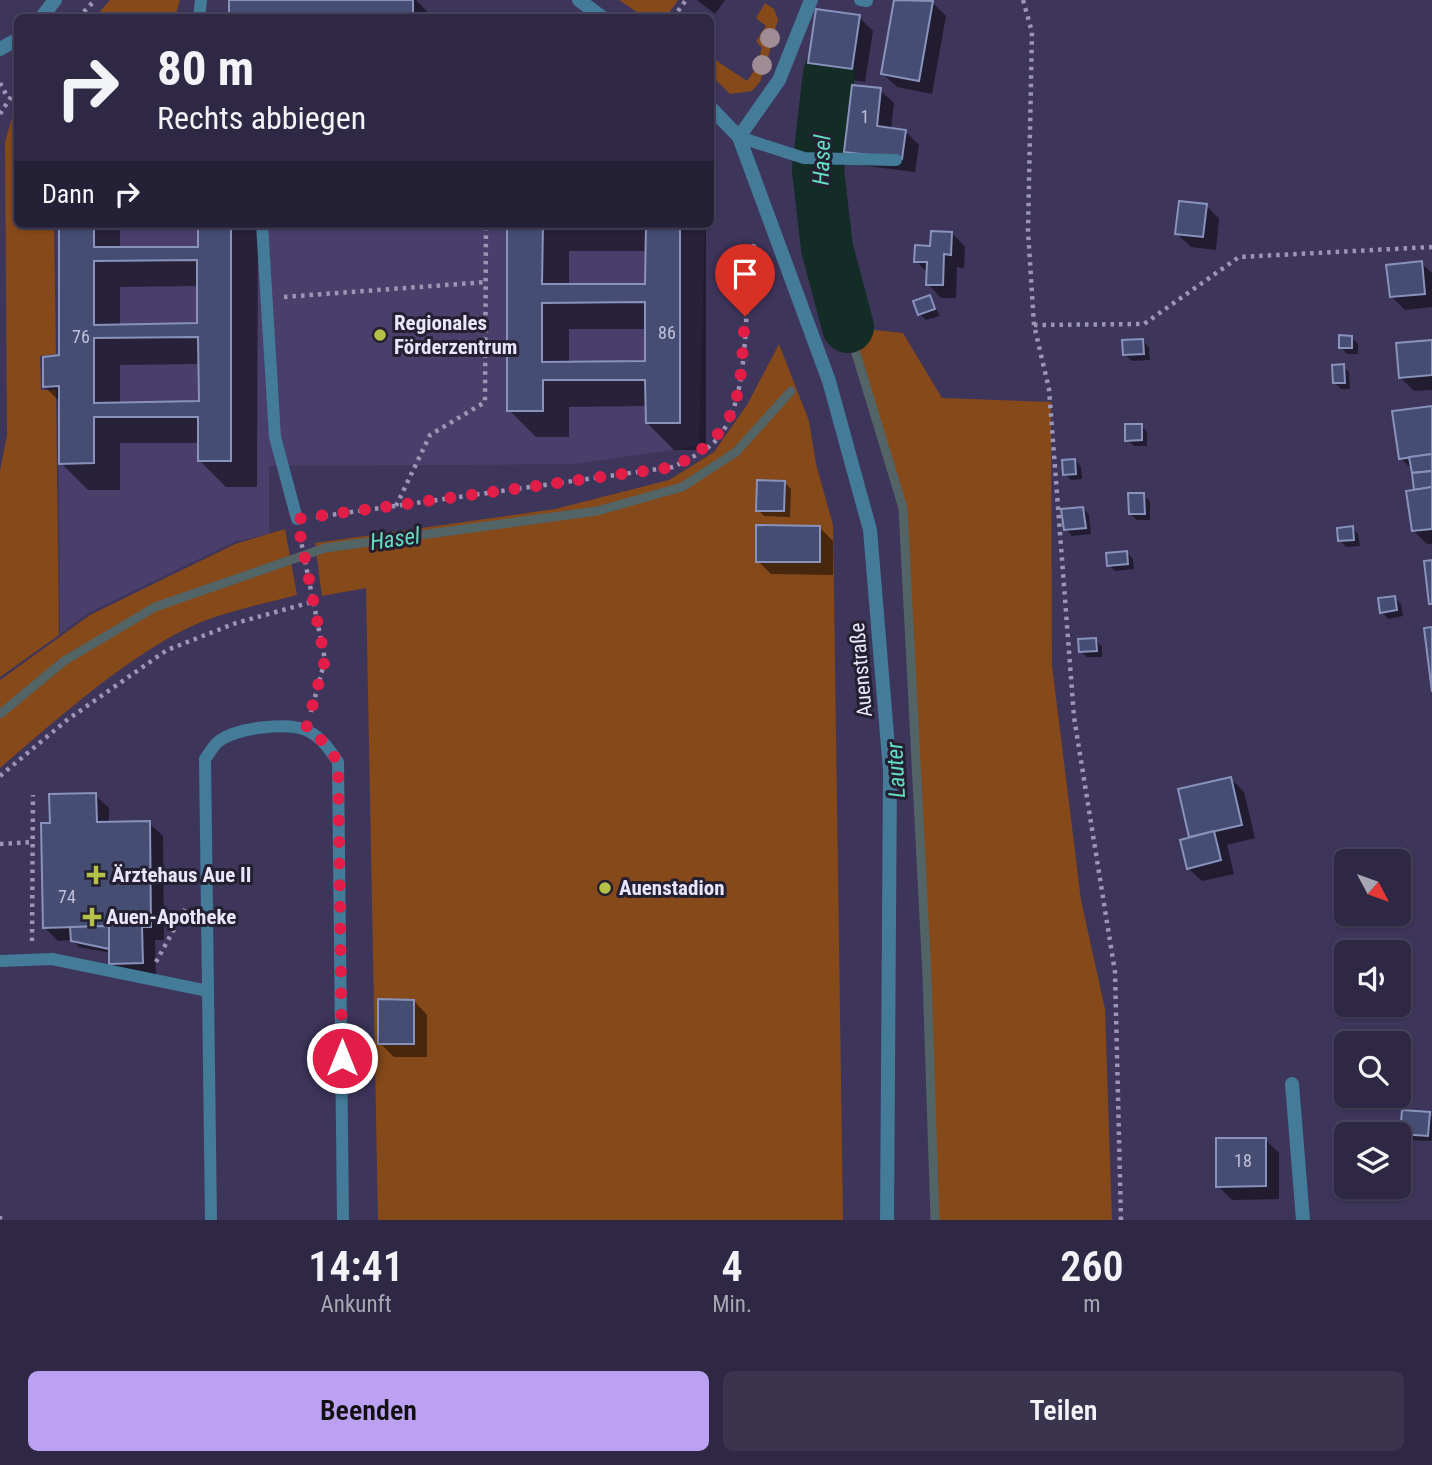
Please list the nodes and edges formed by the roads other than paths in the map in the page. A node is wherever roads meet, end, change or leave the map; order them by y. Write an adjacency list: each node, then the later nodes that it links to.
1 (55, 0): 4 (street)
2 (579, 0): 5 (street)
3 (811, 0): 7 (street)
4 (44, 14)
5 (598, 14)
6 (714, 111): 7 (street)
7 (738, 138): 8 (lane); 16 (street, Auenstraße)
8 (896, 160)
9 (262, 228): 10 (lane)
10 (297, 519)
11 (0, 961): 12 (lane)
12 (208, 991): 14 (lane); 15 (lane)
13 (1292, 1084): 17 (street)
14 (211, 1220)
15 (343, 1220)
16 (887, 1220)
17 (1303, 1220)

